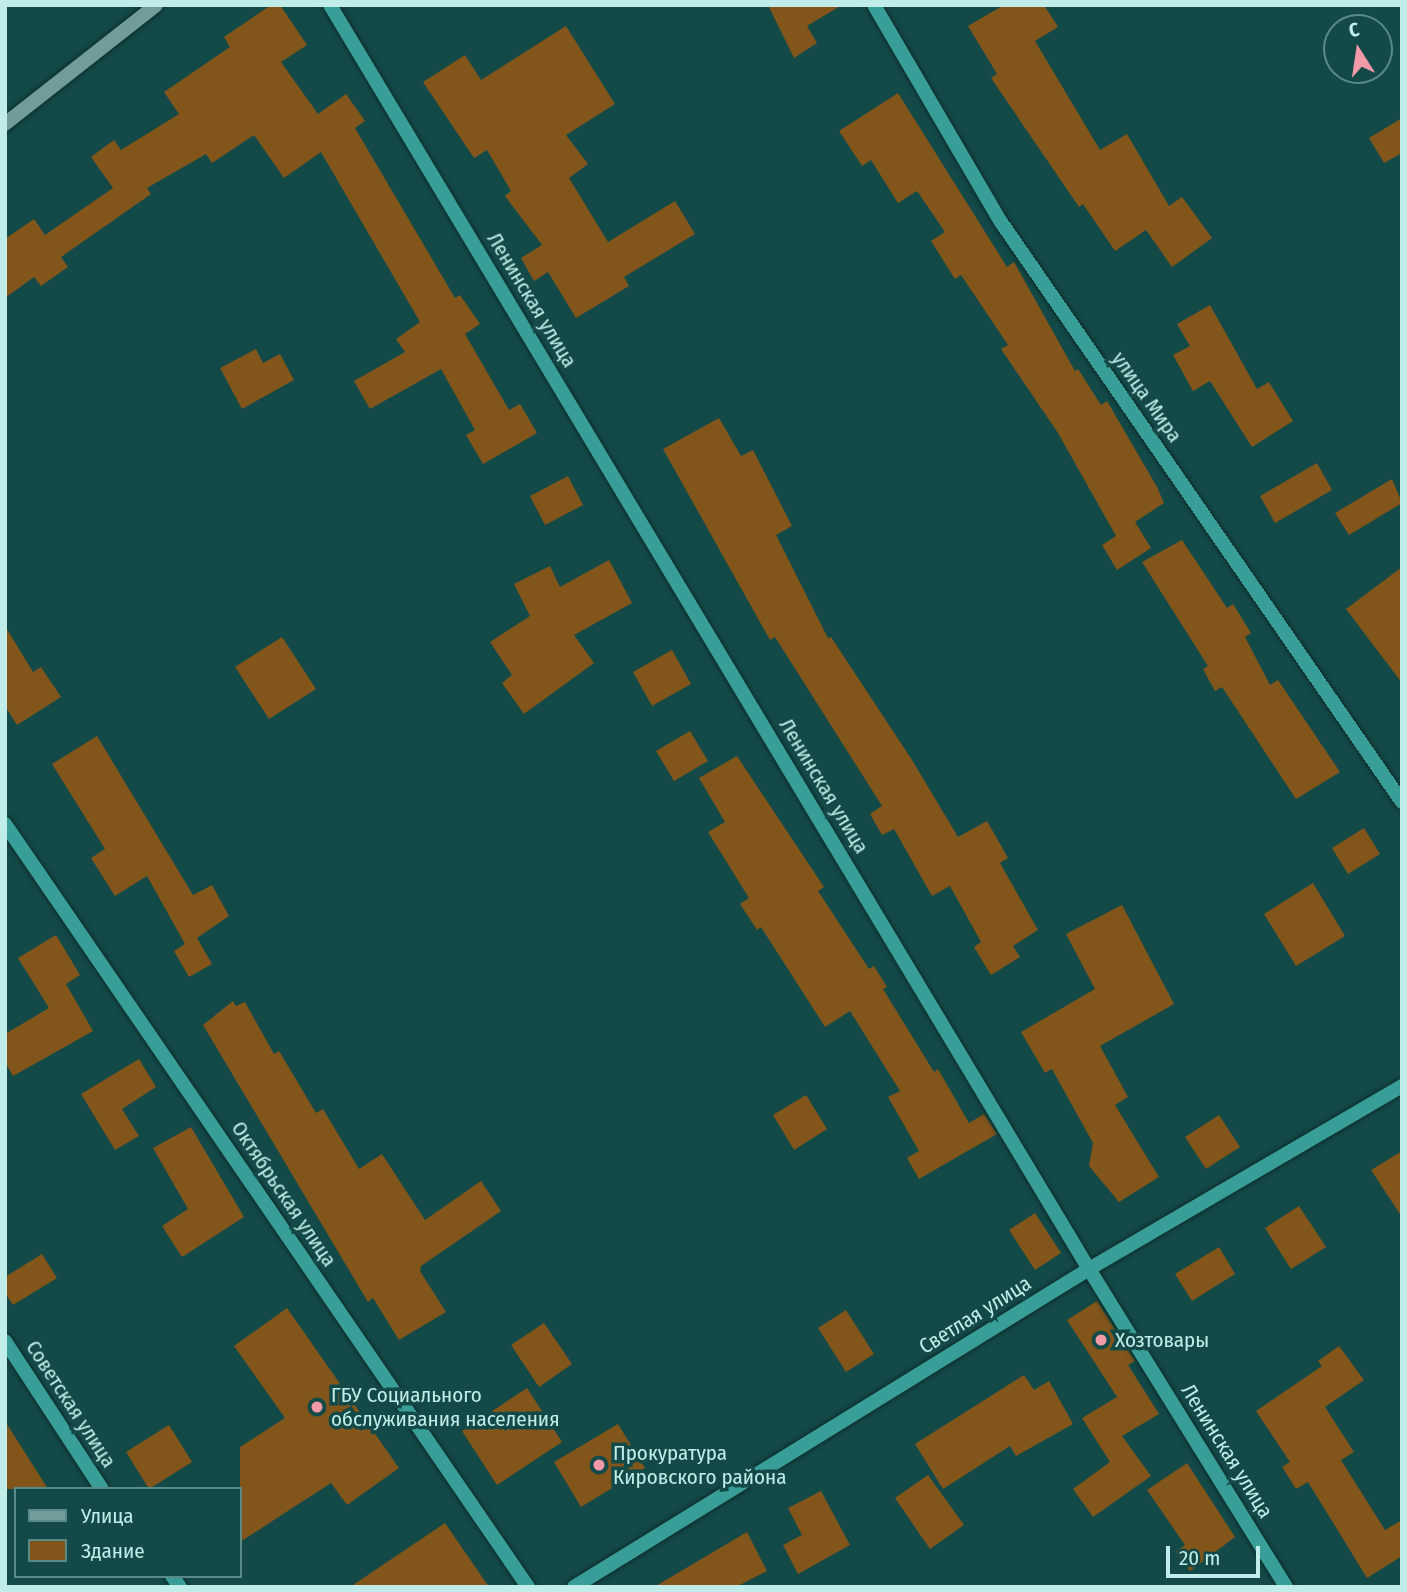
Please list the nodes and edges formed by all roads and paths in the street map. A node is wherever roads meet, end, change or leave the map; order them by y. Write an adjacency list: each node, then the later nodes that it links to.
1 (156, 5): 4 (main road)
2 (330, 5): 8 (street, Ленинская улица)
3 (874, 5): 5 (street, улица Мира)
4 (5, 124)
5 (1402, 803)
6 (5, 824): 11 (street, Октябрьская улица)
7 (1402, 1086): 8 (street, Светлая улица)
8 (1090, 1269): 12 (street, Светлая улица); 13 (street, Ленинская улица)
9 (5, 1341): 10 (street, Советская улица)
10 (101, 1487)
11 (528, 1587)
12 (574, 1587)
13 (1286, 1587)

